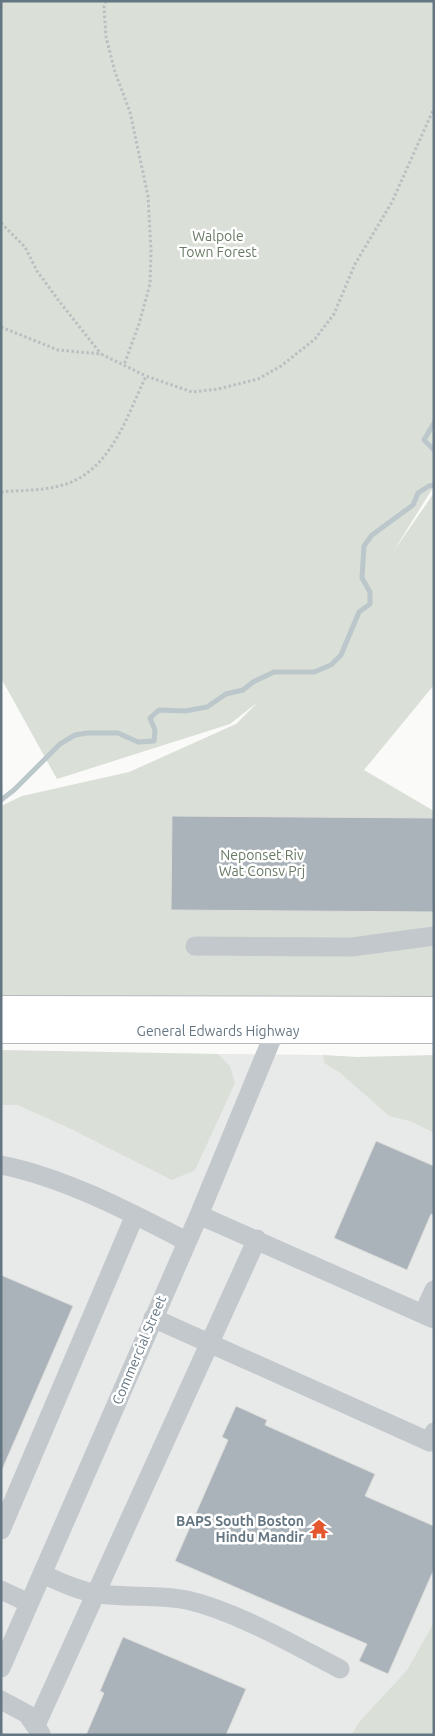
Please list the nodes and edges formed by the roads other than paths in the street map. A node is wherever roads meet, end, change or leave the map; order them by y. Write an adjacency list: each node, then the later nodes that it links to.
1 (434, 936): 2 (street)
2 (195, 946)
3 (1, 1008): 4 (main road, General Edwards Highway)
4 (434, 1009)
5 (1, 1031): 6 (main road, General Edwards Highway)
6 (275, 1031): 7 (main road, General Edwards Highway); 9 (street, Commercial Street)
7 (434, 1031)
8 (1, 1165): 10 (street)
9 (199, 1214): 11 (street); 12 (street, Commercial Street)
10 (135, 1215): 12 (street); 18 (street)
11 (257, 1239): 14 (street); 16 (street)
12 (186, 1241): 15 (street, Commercial Street)
13 (434, 1290): 14 (street)
14 (429, 1316)
15 (153, 1318): 16 (street); 19 (street, Commercial Street)
16 (210, 1343): 17 (street); 21 (street)
17 (434, 1432)
18 (1, 1530)
19 (42, 1574): 21 (street); 22 (street, Commercial Street)
20 (1, 1590): 22 (street)
21 (97, 1594): 24 (street); 26 (street)
22 (29, 1603): 23 (street, Commercial Street)
23 (1, 1668)
24 (340, 1669)
25 (1, 1700): 26 (street)
26 (39, 1730)

